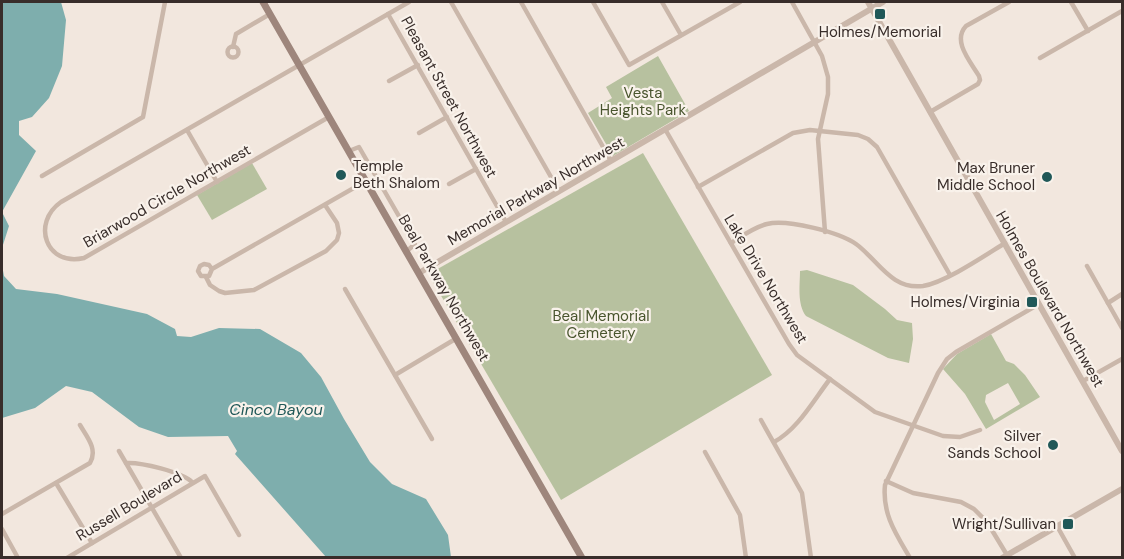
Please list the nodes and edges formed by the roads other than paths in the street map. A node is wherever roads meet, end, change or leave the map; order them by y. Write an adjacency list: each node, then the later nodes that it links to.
1 (165, 2): 37 (street)
2 (262, 2): 17 (main road, Beal Parkway Northwest)
3 (409, 2): 18 (street, Briarwood Circle Northwest)
4 (451, 2): 42 (street)
5 (521, 2): 35 (street)
6 (593, 2): 20 (street)
7 (662, 2): 20 (street)
8 (740, 2): 14 (street)
9 (792, 2): 21 (street)
10 (868, 2): 15 (street, Holmes Boulevard Northwest)
11 (883, 2): 15 (street, Memorial Parkway Northwest)
12 (1009, 2): 27 (street)
13 (1071, 2): 19 (street)
14 (732, 3): 20 (street)
15 (871, 8): 21 (street, Memorial Parkway Northwest); 27 (street, Holmes Boulevard Northwest)
16 (1122, 11): 19 (street)
17 (270, 14): 22 (street); 24 (main road, Beal Parkway Northwest)
18 (388, 14): 24 (street, Briarwood Circle Northwest); 25 (street, Pleasant Street Northwest)
19 (1088, 31): 23 (street)
20 (681, 36)
21 (814, 41): 30 (street, Memorial Parkway Northwest); 32 (street)
22 (233, 47)
23 (1040, 58)
24 (299, 65): 28 (main road, Beal Parkway Northwest); 31 (street, Briarwood Circle Northwest)
25 (418, 65): 26 (street); 29 (street, Pleasant Street Northwest)
26 (389, 81)
27 (930, 112): 47 (street, Holmes Boulevard Northwest)
28 (329, 117): 34 (main road, Beal Parkway Northwest); 39 (street, Briarwood Circle Northwest)
29 (447, 117): 33 (street); 36 (street, Pleasant Street Northwest)
30 (665, 129): 35 (street, Memorial Parkway Northwest); 41 (street, Lake Drive Northwest)
31 (187, 130): 39 (street); 39 (street, Briarwood Circle Northwest)
32 (820, 131): 41 (street); 45 (street); 52 (street)
33 (419, 133)
34 (349, 151): 38 (main road, Beal Parkway Northwest); 48 (street)
35 (611, 161): 42 (street, Memorial Parkway Northwest)
36 (476, 169): 40 (street); 44 (street, Pleasant Street Northwest)
37 (42, 176)
38 (366, 181): 43 (street); 48 (main road, Beal Parkway Northwest)
39 (217, 182)
40 (449, 184)
41 (698, 187): 46 (street, Lake Drive Northwest)
42 (559, 191): 44 (street, Memorial Parkway Northwest)
43 (325, 205): 50 (street); 53 (street)
44 (506, 222): 51 (street, Memorial Parkway Northwest)
45 (825, 232): 46 (street); 52 (street)
46 (730, 243): 62 (street, Lake Drive Northwest)
47 (1005, 243): 52 (street); 57 (street, Holmes Boulevard Northwest)
48 (407, 251): 51 (main road, Beal Parkway Northwest)
49 (1087, 266): 56 (street)
50 (212, 269): 53 (street); 53 (street)
51 (419, 273): 59 (main road, Beal Parkway Northwest)
52 (950, 275)
53 (206, 277)
54 (345, 289): 61 (street)
55 (1122, 294): 56 (street)
56 (1108, 303): 58 (street)
57 (1039, 304): 63 (street, Holmes Boulevard Northwest); 66 (street)
58 (1122, 328)
59 (457, 338): 61 (street); 88 (main road, Beal Parkway Northwest)
60 (1122, 359): 63 (street)
61 (395, 375): 68 (street)
62 (830, 380): 66 (street, Lake Drive Northwest); 69 (street)
63 (1083, 381): 71 (street, Holmes Boulevard Northwest)
64 (761, 420): 69 (street)
65 (80, 425): 76 (street)
66 (912, 426): 67 (street, Lake Drive Northwest); 74 (street)
67 (980, 429)
68 (432, 439)
69 (774, 442): 90 (street)
70 (119, 451): 73 (street)
71 (1122, 451)
72 (705, 452): 89 (street)
73 (126, 463): 75 (street); 78 (street)
74 (886, 481): 84 (street); 91 (street)
75 (192, 482): 78 (street, Russell Boulevard); 82 (street, Russell Boulevard)
76 (56, 483): 79 (street); 83 (street)
77 (1122, 489): 80 (street)
78 (152, 507): 83 (street, Russell Boulevard); 87 (street)
79 (2, 514)
80 (1057, 526): 84 (street); 92 (street)
81 (2, 529): 85 (street)
82 (239, 535)
83 (92, 543): 86 (street, Russell Boulevard)
84 (1004, 556)
85 (18, 558)
86 (67, 558)
87 (181, 558)
88 (582, 558)
89 (746, 558)
90 (811, 558)
91 (910, 558)
92 (1075, 558)

